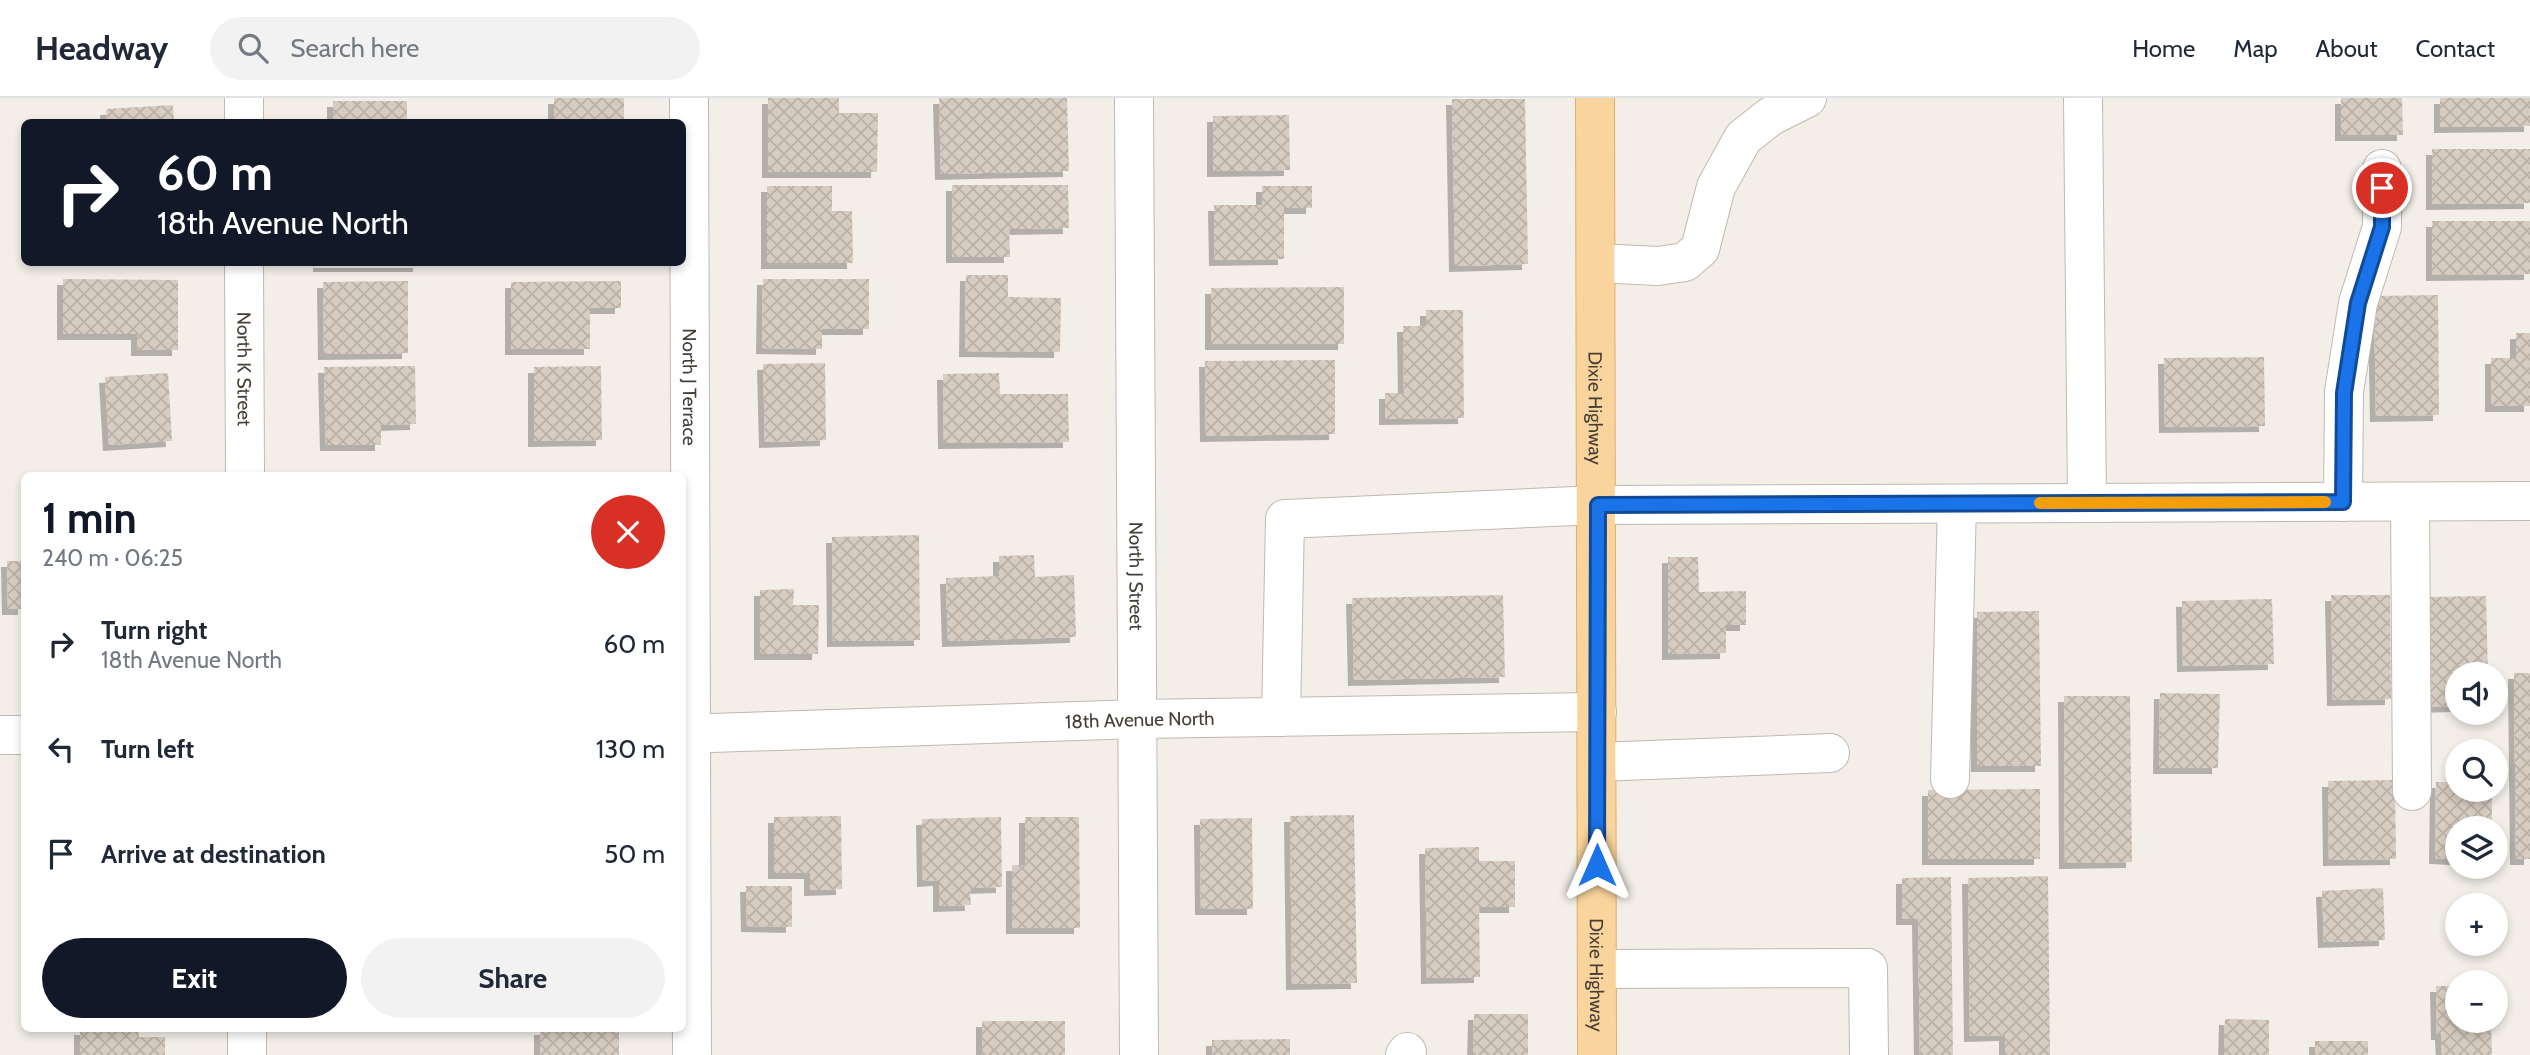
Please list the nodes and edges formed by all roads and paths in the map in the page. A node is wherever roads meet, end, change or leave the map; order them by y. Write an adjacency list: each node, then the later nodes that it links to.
1 (244, 98): 8 (street)
2 (688, 98): 22 (street, North J Terrace)
3 (1134, 98): 21 (street, North J Street)
4 (1595, 98): 10 (main road, Dixie Highway)
5 (1807, 98): 7 (street)
6 (2083, 98): 16 (street)
7 (1764, 107): 10 (street)
8 (244, 119)
9 (2382, 169): 14 (street)
10 (1596, 263): 18 (main road, Dixie Highway)
11 (244, 266): 12 (street, North K Street)
12 (245, 472)
13 (2530, 501): 15 (street)
14 (2343, 502): 15 (street); 16 (street)
15 (2410, 502): 28 (street)
16 (2087, 503): 17 (street)
17 (1957, 504): 18 (street); 27 (street)
18 (1598, 505): 19 (main road, Dixie Highway); 20 (street)
19 (1597, 712): 20 (street, 18th Avenue North); 26 (main road, Dixie Highway)
20 (1281, 717): 21 (street, 18th Avenue North)
21 (1139, 719): 22 (street, 18th Avenue North); 33 (street, North J Street)
22 (687, 734): 32 (street, North J Terrace)
23 (0, 735): 24 (street)
24 (21, 735)
25 (1830, 753): 26 (street)
26 (1597, 762): 29 (main road, Dixie Highway)
27 (1951, 779)
28 (2412, 791)
29 (1597, 969): 34 (main road, Dixie Highway); 35 (street)
30 (247, 1032): 31 (street)
31 (247, 1055)
32 (692, 1055)
33 (1139, 1055)
34 (1597, 1055)
35 (1869, 1055)

